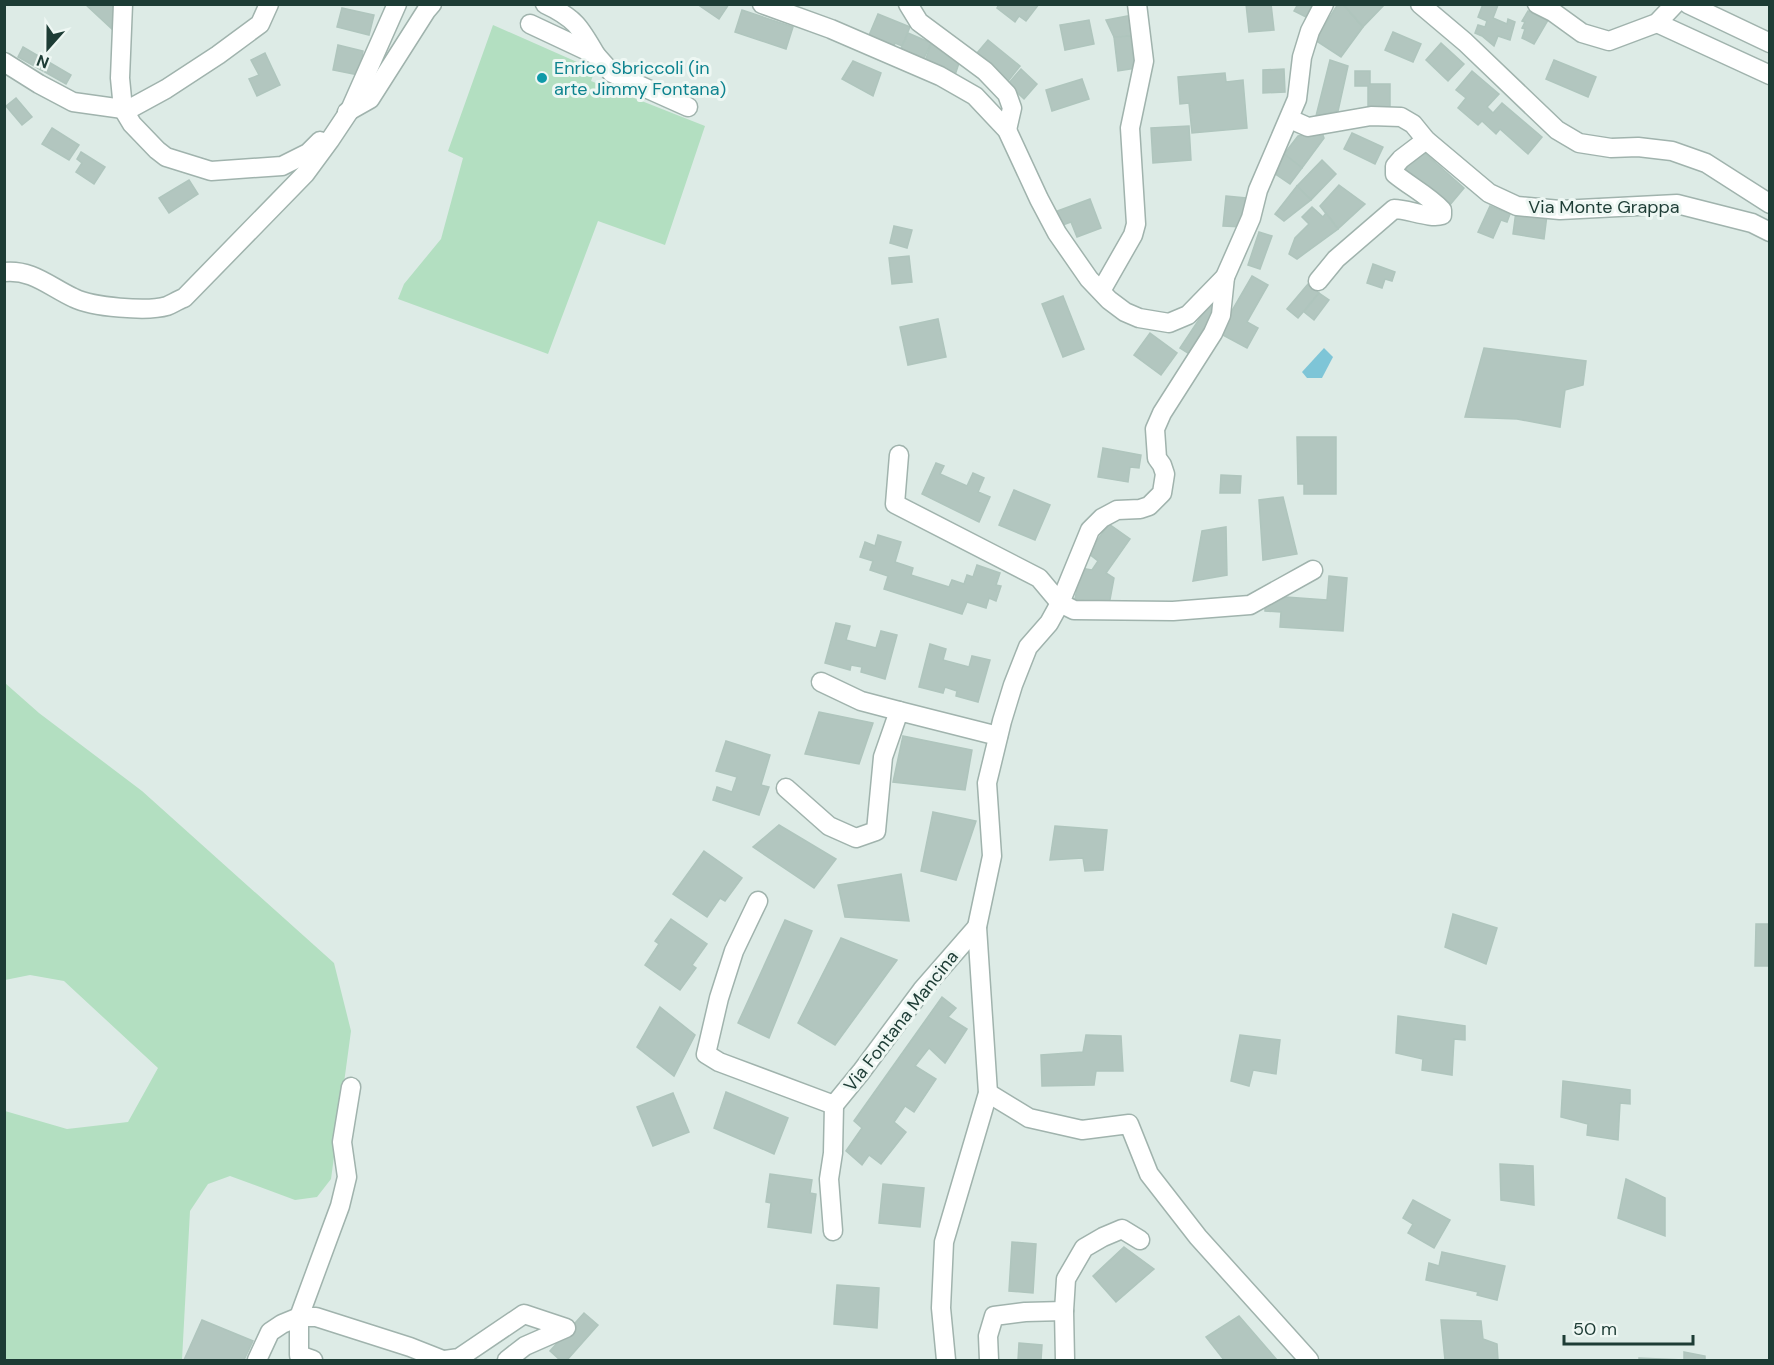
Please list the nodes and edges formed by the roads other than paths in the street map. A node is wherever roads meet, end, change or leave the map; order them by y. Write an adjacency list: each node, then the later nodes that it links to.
1 (123, 4): 21 (street)
2 (269, 4): 21 (street)
3 (397, 4): 22 (street)
4 (432, 4): 22 (street)
5 (545, 4): 17 (street)
6 (762, 4): 24 (street)
7 (908, 4): 24 (street)
8 (1137, 4): 31 (street)
9 (1324, 4): 23 (street)
10 (1420, 4): 26 (street)
11 (1537, 4): 14 (street)
12 (1675, 4): 14 (street)
13 (1688, 4): 16 (street)
14 (1657, 23): 19 (street)
15 (530, 24): 17 (street)
16 (1770, 43)
17 (596, 55): 20 (street)
18 (4, 62): 21 (street)
19 (1770, 75)
20 (688, 106)
21 (123, 109): 22 (street)
22 (350, 110): 28 (street)
23 (1290, 119): 25 (street, Via Monte Grappa); 29 (street)
24 (1007, 130): 31 (street)
25 (1426, 140): 27 (street, Via Monte Grappa); 30 (street)
26 (1770, 204)
27 (1770, 232)
28 (4, 272)
29 (1225, 277): 31 (street); 34 (street, Via Fontana Mancina)
30 (1318, 281)
31 (1101, 291)
32 (899, 455): 34 (street)
33 (1313, 570): 34 (street)
34 (1060, 603): 37 (street, Via Fontana Mancina)
35 (821, 682): 36 (street)
36 (899, 711): 37 (street); 38 (street)
37 (998, 736): 40 (street, Via Fontana Mancina)
38 (786, 788)
39 (759, 901): 43 (street, Via Fontana Mancina)
40 (977, 927): 42 (street, Via Fontana Mancina); 43 (street, Via Fontana Mancina)
41 (351, 1087): 47 (street)
42 (988, 1093): 52 (street, Via Fontana Mancina); 55 (street)
43 (834, 1105): 44 (street)
44 (833, 1231)
45 (1140, 1240): 46 (street)
46 (1064, 1311): 53 (street); 54 (street)
47 (299, 1317): 48 (street); 49 (street); 50 (street)
48 (257, 1360)
49 (313, 1360)
50 (444, 1360): 51 (street)
51 (507, 1360)
52 (946, 1360)
53 (989, 1360)
54 (1065, 1360)
55 (1309, 1360)

